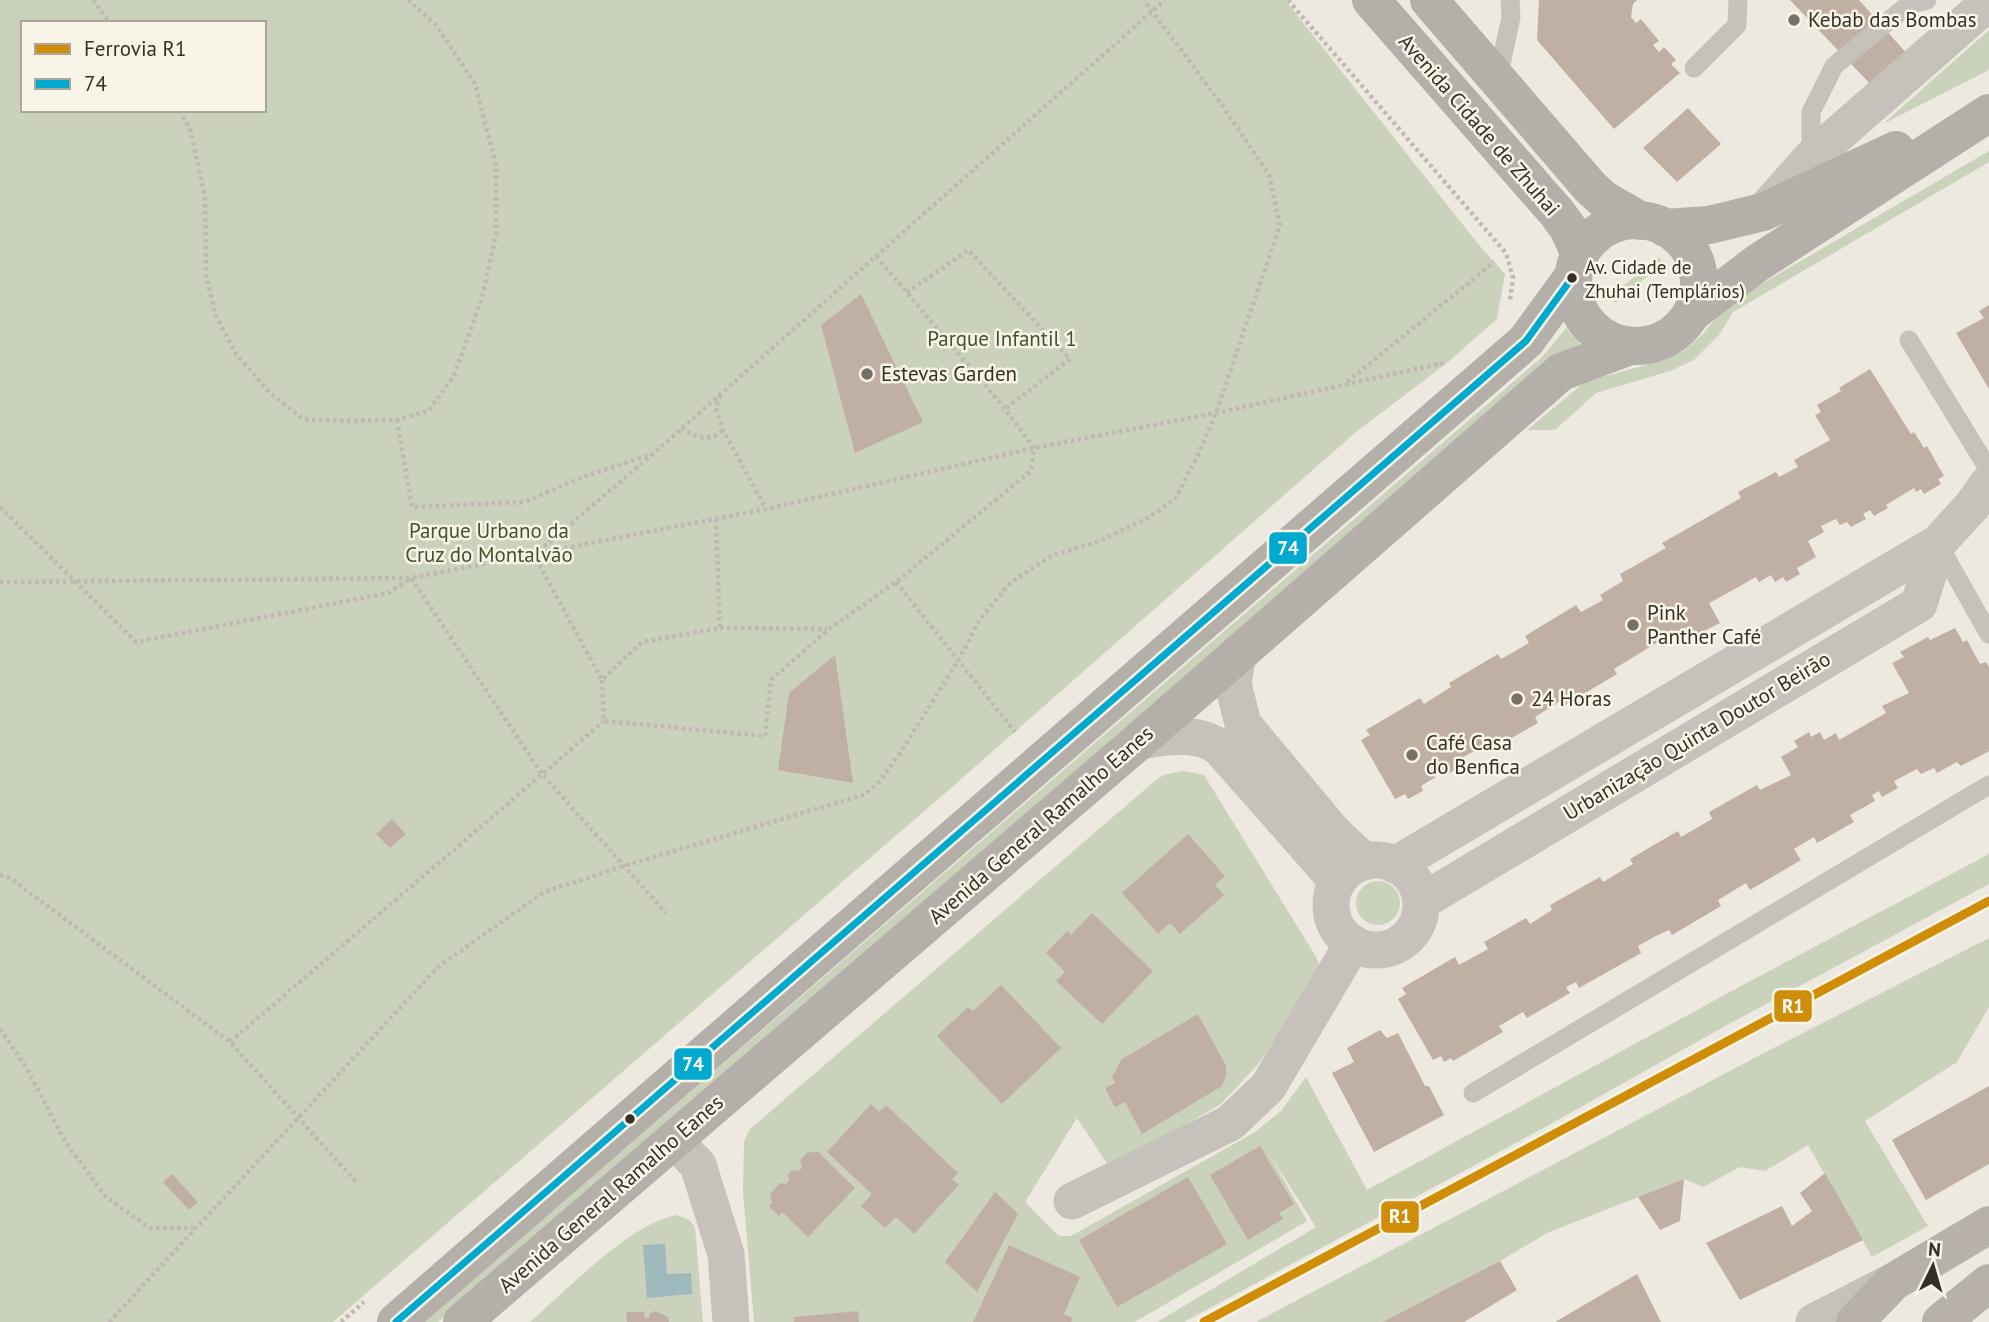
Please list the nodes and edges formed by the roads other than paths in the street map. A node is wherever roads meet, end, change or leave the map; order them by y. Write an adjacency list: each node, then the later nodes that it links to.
1 (1371, 0): 14 (main road, Avenida Cidade de Zhuhai)
2 (1429, 0): 8 (main road, Avenida Cidade de Zhuhai)
3 (1510, 0): 8 (lane)
4 (1738, 0): 7 (lane)
5 (1927, 0): 11 (lane)
6 (1982, 3): 11 (street)
7 (1694, 68)
8 (1498, 78): 13 (main road, Avenida Cidade de Zhuhai)
9 (1989, 106): 12 (main road)
10 (1989, 113): 15 (main road)
11 (1811, 158): 12 (street)
12 (1763, 212): 13 (main road)
13 (1653, 224): 14 (main road); 15 (main road)
14 (1576, 266): 17 (main road); 34 (main road, Avenida General Ramalho Eanes)
15 (1692, 313): 17 (main road)
16 (1909, 340): 18 (lane)
17 (1630, 346): 22 (main road, Avenida General Ramalho Eanes)
18 (1989, 470)
19 (1989, 482): 20 (street, Urbanização Quinta Doutor Beirão)
20 (1938, 543): 21 (lane); 25 (street, Urbanização Quinta Doutor Beirão); 26 (street, Urbanização Quinta Doutor Beirão)
21 (1989, 634)
22 (1238, 653): 23 (main road, Avenida General Ramalho Eanes); 25 (street)
23 (1139, 741): 25 (street); 29 (main road, Avenida General Ramalho Eanes)
24 (1989, 785): 28 (lane)
25 (1366, 870): 26 (street); 27 (street)
26 (1421, 902): 27 (street)
27 (1353, 943): 30 (street)
28 (1473, 1093)
29 (675, 1141): 35 (main road, Avenida General Ramalho Eanes); 36 (street)
30 (1072, 1201)
31 (1989, 1226): 32 (main road)
32 (1893, 1282): 37 (street); 38 (main road)
33 (1989, 1283): 39 (main road)
34 (396, 1322)
35 (462, 1322)
36 (731, 1322)
37 (1814, 1322)
38 (1855, 1322)
39 (1941, 1322)

